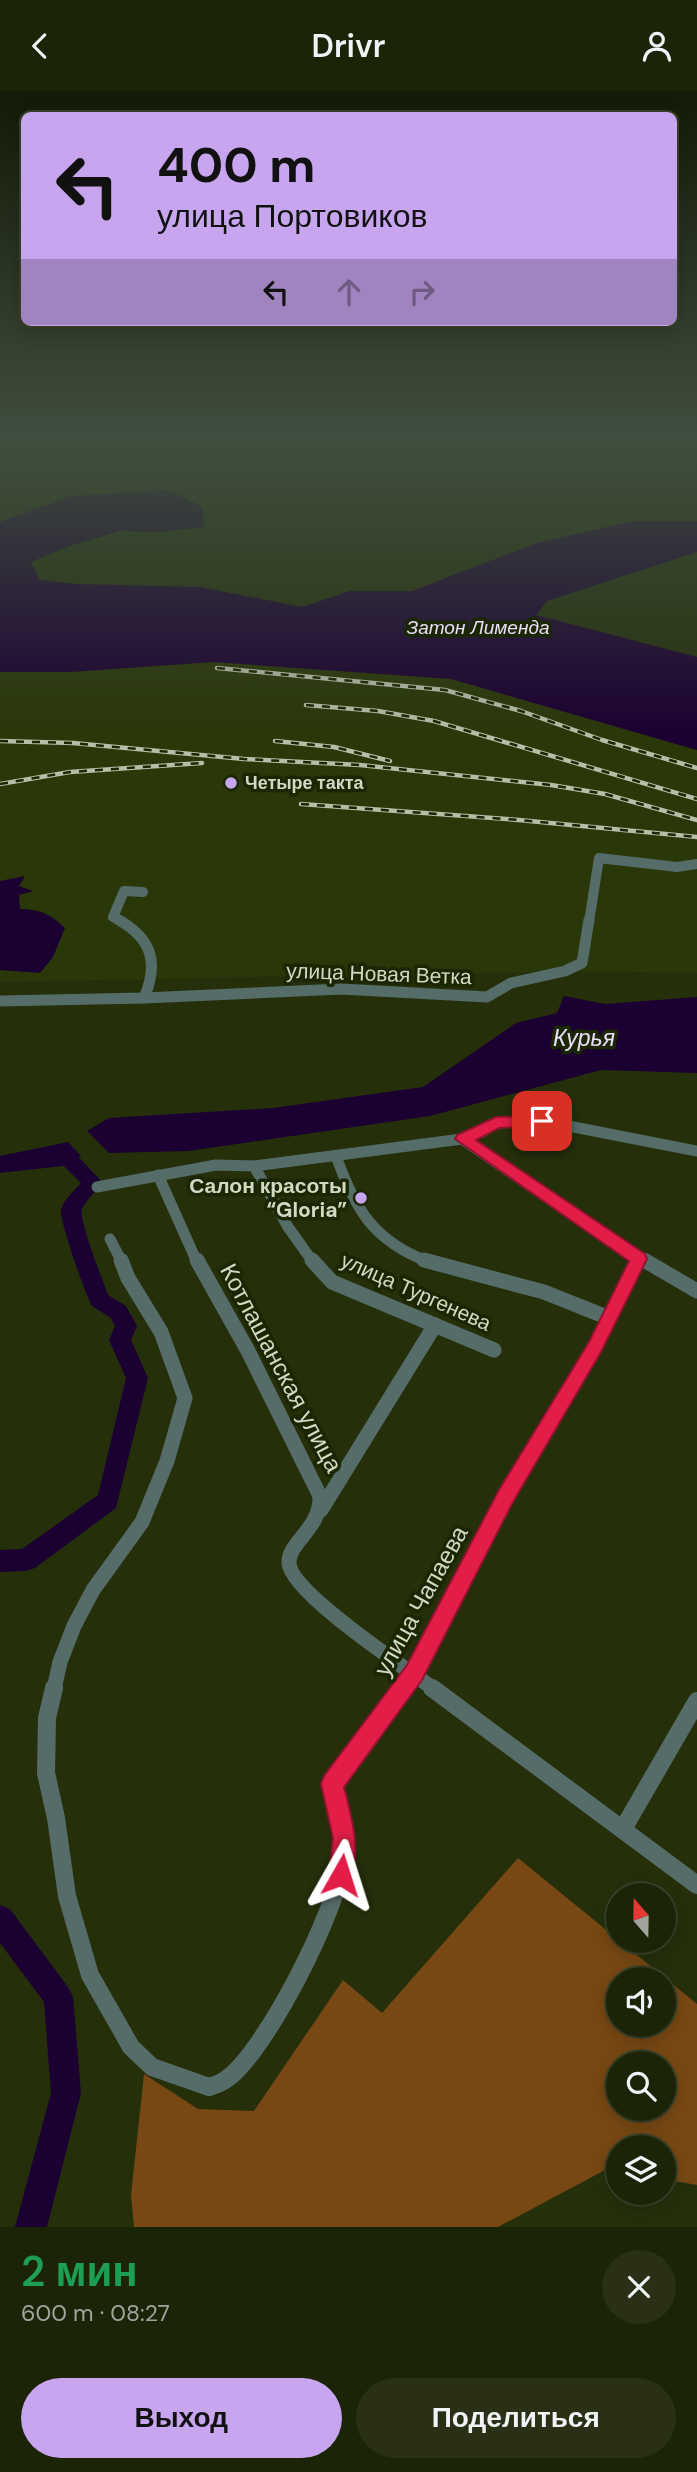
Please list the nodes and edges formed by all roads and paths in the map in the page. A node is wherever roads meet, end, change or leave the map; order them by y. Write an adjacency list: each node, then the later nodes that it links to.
1 (697, 864): 3 (street, улица Новая Ветка)
2 (142, 892): 3 (street)
3 (144, 998): 4 (street, улица Новая Ветка)
4 (0, 1002)
5 (463, 1139): 6 (street); 7 (street); 12 (street)
6 (697, 1151)
7 (336, 1156): 8 (street); 14 (street, улица Тургенева)
8 (254, 1166): 9 (street); 15 (street, улица Тургенева)
9 (158, 1175): 10 (street); 17 (street, Котлашанская улица)
10 (97, 1187)
11 (110, 1239): 18 (street, улица Чапаева)
12 (639, 1259): 13 (street); 14 (street, улица Чапаева)
13 (697, 1291)
14 (609, 1318): 18 (street, улица Чапаева)
15 (435, 1325): 16 (street, улица Тургенева); 17 (street)
16 (494, 1350)
17 (321, 1510): 18 (street)
18 (414, 1672): 20 (street)
19 (697, 1701): 20 (street)
20 (623, 1829): 21 (street)
21 (697, 1885)

